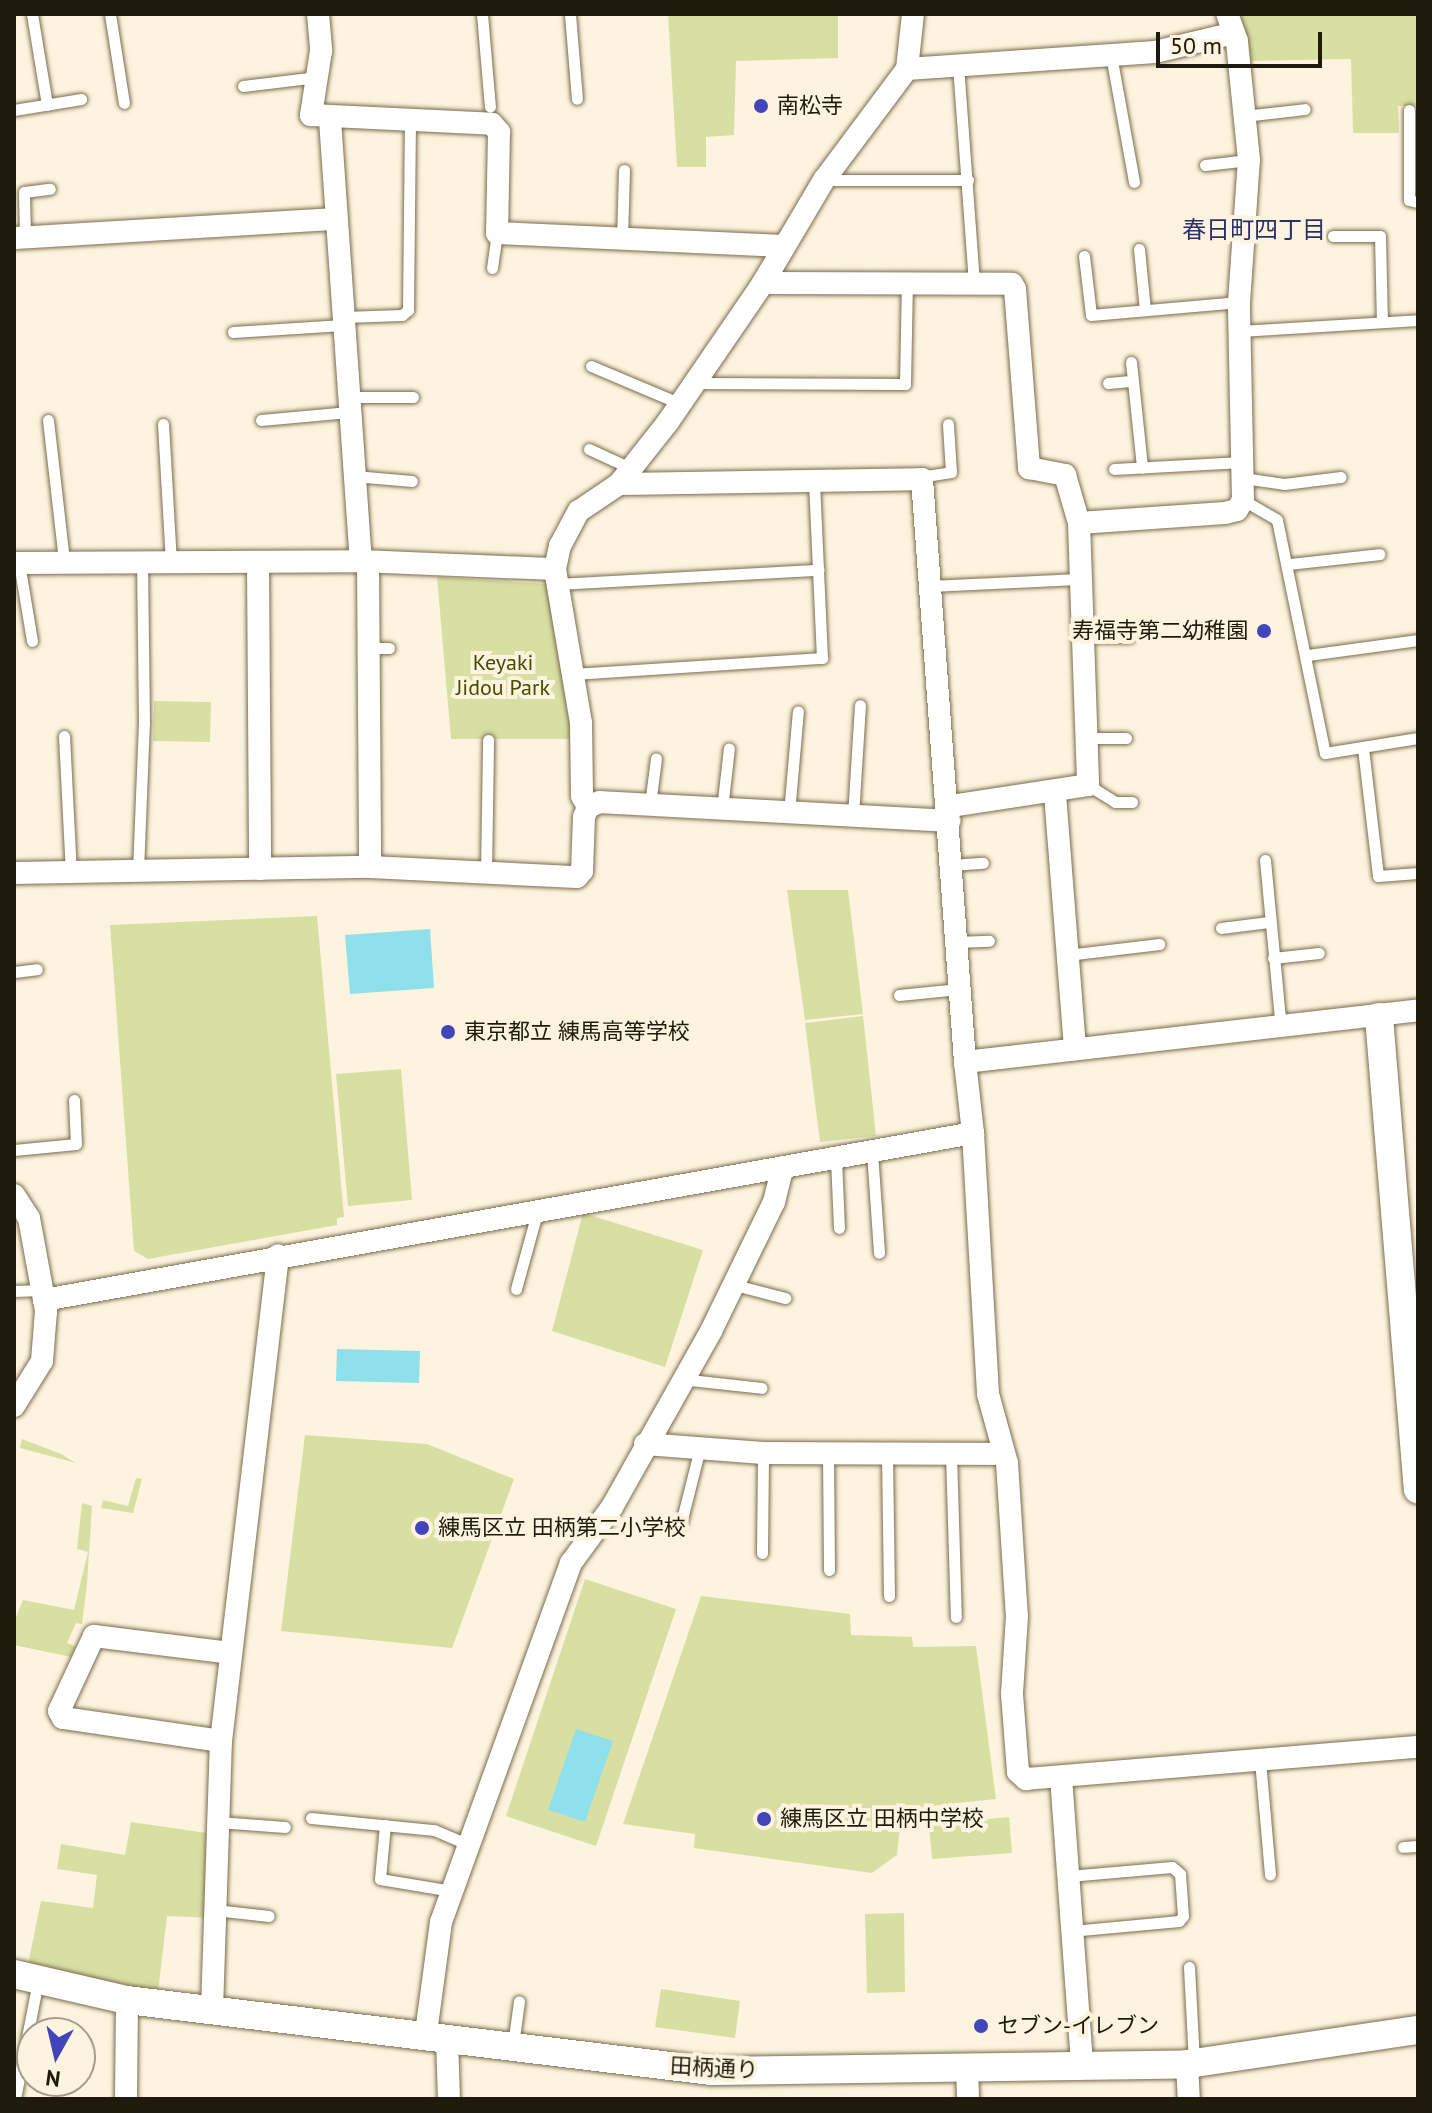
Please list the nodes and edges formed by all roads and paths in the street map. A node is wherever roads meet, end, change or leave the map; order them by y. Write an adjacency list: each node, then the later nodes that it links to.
1 (32, 14): 16 (lane)
2 (110, 14): 15 (lane)
3 (318, 14): 11 (street)
4 (482, 14): 17 (lane)
5 (570, 14): 14 (lane)
6 (913, 14): 10 (street)
7 (1230, 23): 8 (street); 21 (street)
8 (1111, 55): 9 (street); 29 (lane)
9 (958, 65): 10 (street); 28 (lane)
10 (907, 69): 27 (street)
11 (317, 77): 12 (lane); 23 (street)
12 (243, 86)
13 (81, 99): 16 (lane)
14 (577, 99)
15 (124, 103)
16 (47, 105): 19 (lane)
17 (490, 107)
18 (1305, 109): 21 (lane)
19 (14, 110)
20 (1409, 110): 31 (lane)
21 (1244, 116): 24 (street)
22 (410, 118): 23 (street); 33 (street); 47 (lane)
23 (330, 120): 32 (street)
24 (1249, 160): 25 (lane); 44 (street)
25 (1205, 165)
26 (624, 170): 36 (lane)
27 (824, 180): 28 (lane); 37 (street)
28 (968, 180): 43 (lane)
29 (1134, 182)
30 (50, 189): 35 (lane)
31 (1418, 202)
32 (333, 219): 35 (street); 47 (street)
33 (497, 233): 36 (street); 40 (lane)
34 (1333, 236): 48 (lane)
35 (19, 238)
36 (622, 239): 37 (street)
37 (784, 246): 41 (street)
38 (1139, 249): 45 (lane)
39 (1084, 256): 45 (lane)
40 (492, 268)
41 (763, 283): 42 (street); 54 (street)
42 (907, 283): 43 (street); 54 (lane)
43 (974, 284): 73 (street)
44 (1239, 302): 45 (lane); 49 (street)
45 (1145, 310)
46 (1418, 320): 48 (lane)
47 (343, 321): 50 (lane); 57 (street)
48 (1382, 322): 49 (lane)
49 (1240, 331): 71 (street)
50 (233, 332)
51 (1131, 362): 53 (lane)
52 (591, 366): 58 (lane)
53 (1133, 381): 55 (lane); 64 (lane)
54 (695, 383): 58 (street)
55 (1108, 383)
56 (413, 397): 57 (lane)
57 (349, 404): 60 (lane); 66 (street)
58 (681, 404): 67 (street)
59 (48, 420): 75 (lane)
60 (261, 420)
61 (163, 424): 77 (lane)
62 (948, 424): 68 (lane)
63 (589, 449): 67 (lane)
64 (1142, 467): 65 (lane); 71 (lane)
65 (1114, 469)
66 (354, 476): 72 (lane); 78 (street)
67 (626, 477): 70 (street); 83 (street)
68 (920, 477): 70 (street); 85 (street)
69 (1341, 477): 71 (lane)
70 (814, 480): 82 (lane)
71 (1243, 480): 73 (street); 81 (lane)
72 (412, 481)
73 (1079, 523): 84 (street)
74 (1379, 554): 81 (lane)
75 (64, 561): 76 (street); 79 (street)
76 (142, 561): 77 (street); 116 (lane)
77 (171, 561): 80 (street)
78 (364, 562): 80 (street); 83 (street); 114 (street)
79 (17, 563): 89 (lane)
80 (258, 564): 115 (street)
81 (1289, 564): 90 (lane)
82 (819, 570): 83 (lane); 91 (lane)
83 (556, 576): 91 (street)
84 (1081, 579): 85 (lane); 86 (street)
85 (930, 586): 109 (street)
86 (1083, 637): 87 (lane); 95 (street)
87 (1129, 637)
88 (1418, 640): 90 (lane)
89 (32, 641)
90 (1308, 655): 100 (lane)
91 (573, 674): 106 (street)
92 (860, 705): 110 (lane)
93 (798, 711): 108 (lane)
94 (64, 736): 117 (lane)
95 (1086, 738): 96 (lane); 102 (street)
96 (1126, 738)
97 (1418, 738): 100 (lane)
98 (488, 740): 119 (lane)
99 (729, 748): 107 (lane)
100 (1363, 748): 120 (lane)
101 (656, 758): 105 (lane)
102 (1088, 785): 103 (street); 104 (lane)
103 (1055, 794): 109 (street); 127 (street)
104 (1132, 802)
105 (650, 805): 106 (street); 107 (street)
106 (588, 807): 119 (street)
107 (722, 809): 108 (street)
108 (789, 813): 110 (street)
109 (950, 814): 110 (street); 113 (street)
110 (853, 816)
111 (1265, 860): 121 (lane)
112 (983, 863): 113 (lane)
113 (952, 865): 124 (street)
114 (370, 867): 115 (street); 119 (street)
115 (260, 869): 116 (street)
116 (138, 871): 117 (street)
117 (71, 872): 118 (street)
118 (14, 873)
119 (486, 873)
120 (1418, 873)
121 (1269, 922): 122 (lane); 128 (lane)
122 (1221, 928)
123 (989, 941): 124 (lane)
124 (955, 942): 131 (street)
125 (1159, 944): 127 (lane)
126 (1319, 953): 128 (lane)
127 (1067, 955): 136 (street)
128 (1273, 958): 135 (lane)
129 (37, 969): 130 (lane)
130 (14, 972)
131 (959, 989): 132 (lane); 137 (street)
132 (899, 995)
133 (1418, 1010): 134 (street)
134 (1379, 1017): 135 (street); 164 (street)
135 (1281, 1029): 136 (street)
136 (1075, 1049): 137 (street)
137 (965, 1062): 139 (street)
138 (74, 1100): 140 (lane)
139 (973, 1133): 141 (street); 163 (street)
140 (14, 1150)
141 (872, 1152): 142 (street); 147 (lane)
142 (836, 1159): 143 (street); 146 (lane)
143 (783, 1167): 145 (street); 149 (street)
144 (14, 1195): 152 (street)
145 (538, 1209): 148 (street); 150 (lane)
146 (839, 1228)
147 (879, 1253)
148 (278, 1255): 152 (street); 170 (street)
149 (735, 1285): 153 (lane); 154 (street)
150 (516, 1289)
151 (14, 1291): 152 (lane)
152 (43, 1295): 156 (street)
153 (785, 1298)
154 (681, 1379): 155 (lane); 157 (street)
155 (762, 1388)
156 (16, 1402)
157 (645, 1444): 158 (street); 179 (street)
158 (700, 1448): 159 (street); 165 (lane)
159 (763, 1453): 160 (street); 166 (lane)
160 (828, 1453): 161 (street); 167 (lane)
161 (887, 1453): 162 (street); 168 (lane)
162 (951, 1453): 163 (street); 169 (lane)
163 (1004, 1454): 174 (street)
164 (1418, 1489)
165 (681, 1523)
166 (762, 1553)
167 (829, 1570)
168 (889, 1596)
169 (956, 1617)
170 (230, 1653): 171 (street); 171 (street)
171 (221, 1741): 176 (street)
172 (1418, 1747): 173 (street)
173 (1260, 1760): 174 (street); 182 (lane)
174 (1061, 1777): 183 (street)
175 (311, 1818): 177 (lane)
176 (218, 1822): 178 (lane); 185 (street)
177 (385, 1825): 179 (lane); 184 (lane)
178 (285, 1827)
179 (469, 1845): 184 (street)
180 (1418, 1846): 181 (lane)
181 (1403, 1847)
182 (1270, 1875)
183 (1069, 1876): 187 (street); 187 (lane)
184 (452, 1891): 194 (street)
185 (215, 1910): 186 (lane); 192 (street)
186 (269, 1916)
187 (1072, 1931): 197 (street)
188 (1189, 1967): 196 (lane)
189 (26, 1977): 190 (street, 田柄通り); 199 (lane)
190 (127, 2000): 192 (street, 田柄通り); 200 (street)
191 (519, 2001): 195 (lane)
192 (212, 2010): 194 (street, 田柄通り)
193 (1418, 2030): 196 (street, 田柄通り)
194 (437, 2035): 195 (street, 田柄通り); 201 (street)
195 (513, 2045): 198 (street, 田柄通り)
196 (1191, 2064): 197 (street, 田柄通り); 203 (street)
197 (1082, 2066): 198 (street, 田柄通り)
198 (967, 2067): 202 (street)
199 (15, 2099)
200 (126, 2099)
201 (449, 2099)
202 (968, 2099)
203 (1189, 2099)

